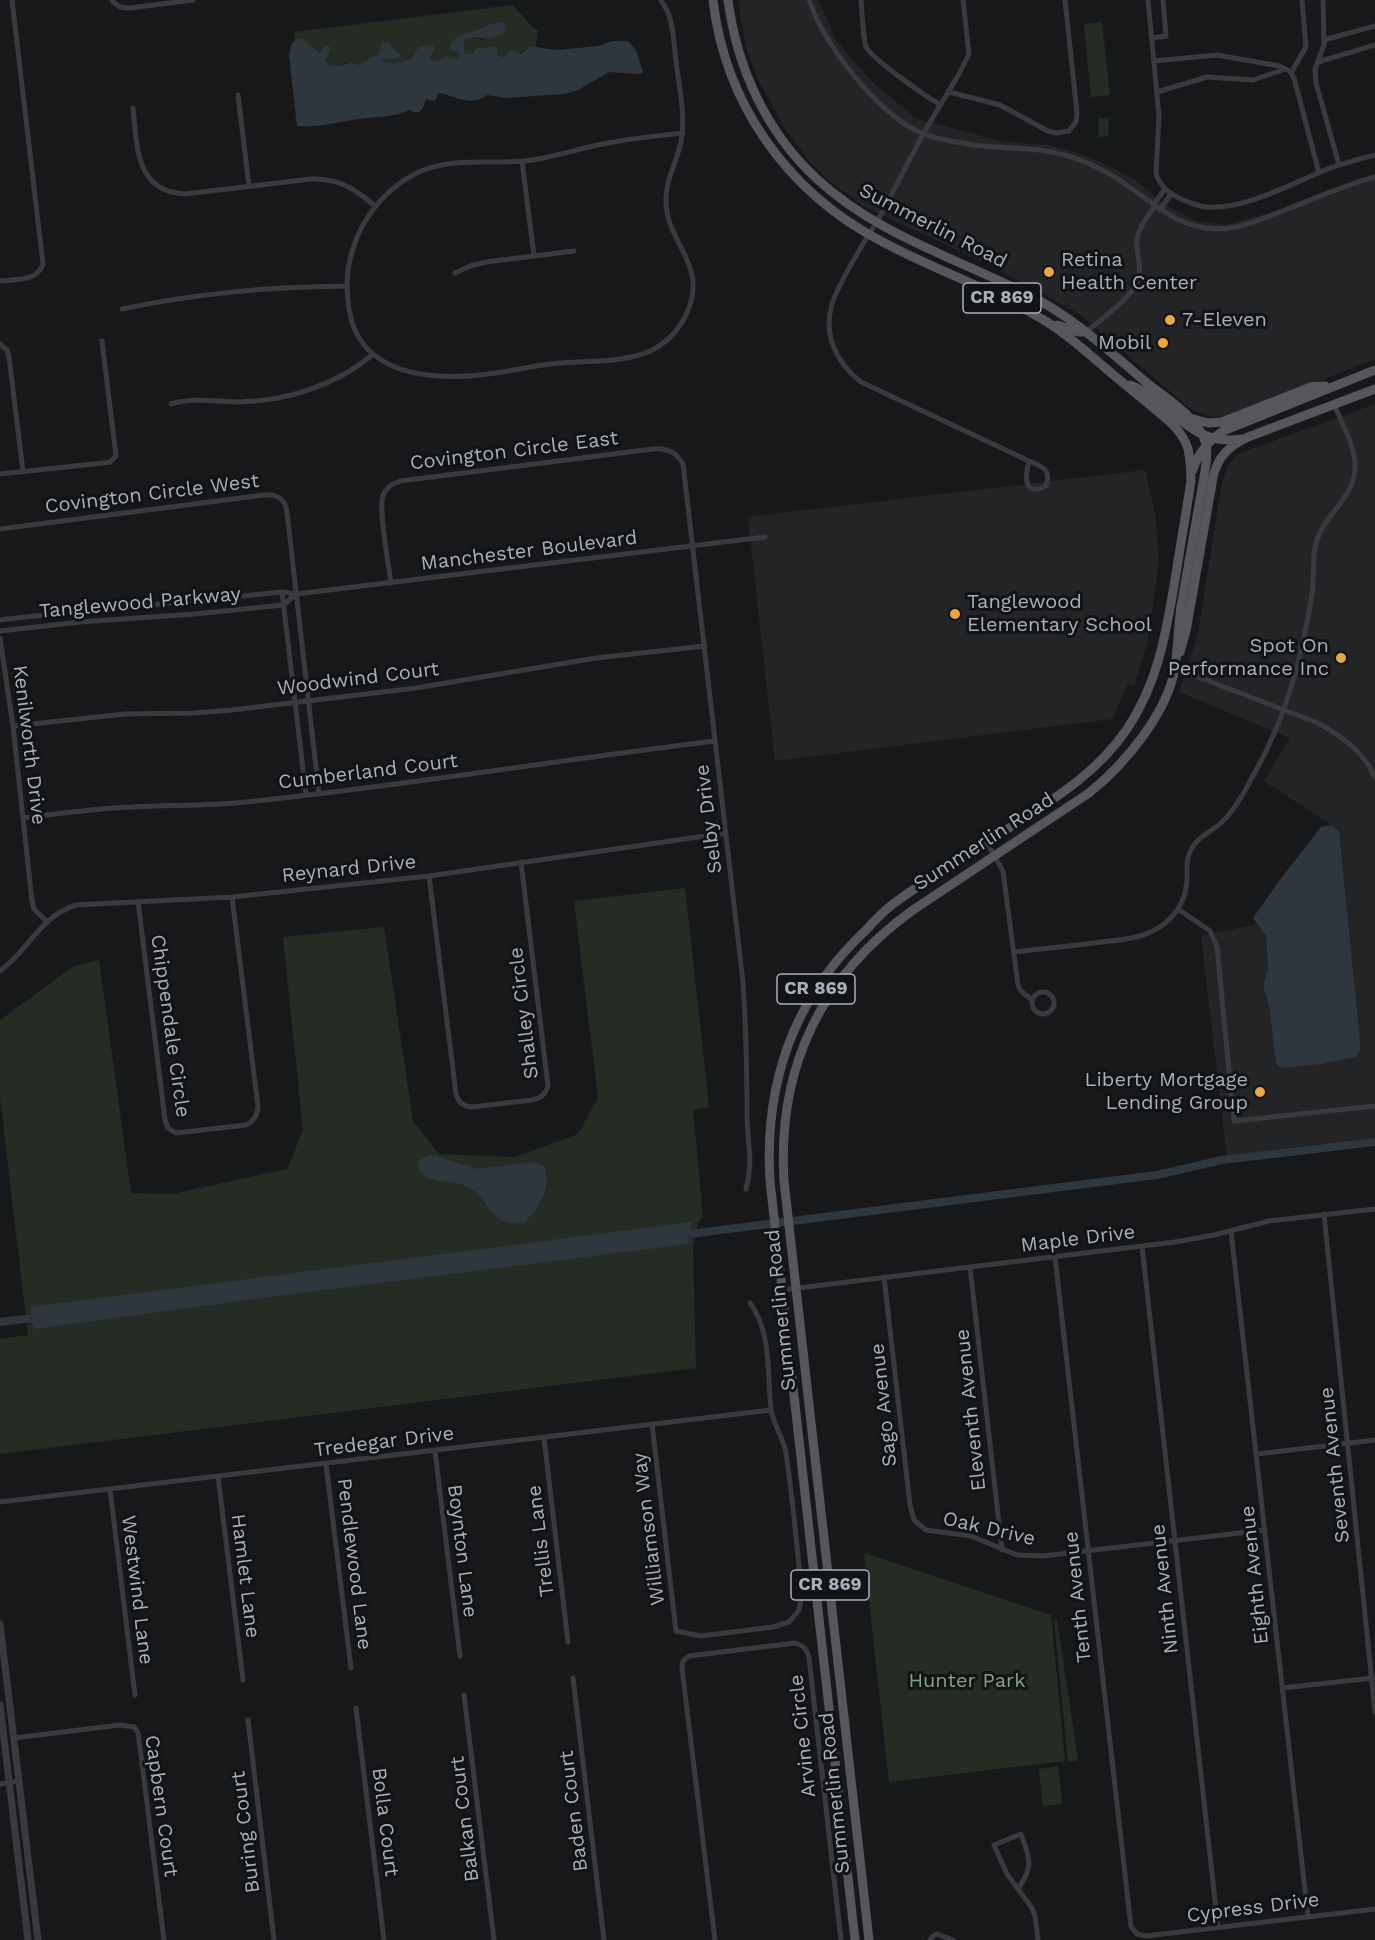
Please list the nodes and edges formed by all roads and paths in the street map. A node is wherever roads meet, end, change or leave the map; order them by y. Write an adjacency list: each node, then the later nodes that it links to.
1 (12, 0): 45 (street)
2 (112, 0): 3 (street)
3 (193, 0)
4 (661, 0): 28 (street)
5 (713, 0): 41 (main road, Summerlin Road / CR 869)
6 (728, 0): 40 (main road, Summerlin Road / CR 869)
7 (810, 0): 29 (street)
8 (861, 0): 26 (street)
9 (963, 0): 23 (street)
10 (1065, 0): 23 (street)
11 (1148, 0): 16 (street)
12 (1163, 0): 16 (street)
13 (1302, 0): 22 (street)
14 (1323, 0): 17 (street)
15 (1375, 26): 17 (street)
16 (1152, 38): 19 (street)
17 (1324, 40): 20 (street)
18 (1375, 45): 20 (street)
19 (1154, 61): 21 (street); 24 (street)
20 (1318, 62): 32 (street)
21 (1285, 69): 22 (street); 24 (street)
22 (1291, 73): 33 (street)
23 (949, 92): 26 (street)
24 (1157, 93): 36 (street)
25 (238, 95): 35 (street)
26 (941, 105): 29 (street)
27 (133, 108): 35 (street)
28 (682, 133): 31 (street); 52 (street)
29 (924, 134): 39 (street); 40 (street)
30 (1375, 155): 32 (street)
31 (522, 161): 38 (street); 43 (street)
32 (1339, 165): 33 (street)
33 (1319, 173): 37 (street)
34 (1375, 177): 39 (street)
35 (249, 186): 38 (street)
36 (1165, 189): 37 (street); 39 (street)
37 (1171, 194): 39 (street)
38 (375, 206): 46 (street)
39 (1156, 207): 49 (street)
40 (877, 222): 41 (street); 49 (main road, Summerlin Road / CR 869)
41 (868, 234): 48 (main road, Summerlin Road / CR 869); 64 (street)
42 (574, 251): 43 (street)
43 (534, 256): 44 (street)
44 (455, 273)
45 (0, 281)
46 (347, 286): 47 (street); 52 (street)
47 (122, 309)
48 (1052, 325): 49 (main road); 54 (main road, Summerlin Road / CR 869)
49 (1086, 332): 59 (main road, Summerlin Road / CR 869)
50 (102, 341): 65 (street)
51 (0, 344): 65 (street)
52 (372, 355): 57 (street)
53 (1375, 370): 55 (main road)
54 (1122, 382): 60 (main road); 67 (main road, Summerlin Road / CR 869)
55 (1339, 384): 59 (main road); 62 (main road)
56 (1375, 389): 58 (main road)
57 (171, 404)
58 (1334, 404): 61 (main road); 86 (street)
59 (1188, 417): 60 (main road, Summerlin Road / CR 869)
60 (1202, 435): 62 (main road)
61 (1248, 438): 62 (main road); 83 (main road)
62 (1209, 441): 67 (main road); 83 (main road, Summerlin Road / CR 869)
63 (671, 451): 70 (street, Selby Drive); 71 (street, Covington Circle East)
64 (1029, 461): 64 (street)
65 (23, 471): 66 (street)
66 (0, 474)
67 (1191, 482): 94 (main road, Summerlin Road / CR 869)
68 (0, 528): 73 (street, Covington Circle West)
69 (765, 537): 70 (street, Manchester Boulevard)
70 (693, 546): 71 (street, Manchester Boulevard); 82 (street, Selby Drive)
71 (391, 583): 73 (street, Manchester Boulevard)
72 (282, 592): 73 (street, Tanglewood Parkway); 74 (street, Tanglewood Parkway); 75 (street)
73 (296, 594): 75 (street); 84 (street)
74 (189, 602): 76 (street, Tanglewood Parkway); 77 (street)
75 (283, 605): 77 (street, Tanglewood Parkway); 85 (street)
76 (94, 610): 78 (street, Tanglewood Parkway); 79 (street)
77 (189, 614): 79 (street, Tanglewood Parkway)
78 (0, 620)
79 (95, 620): 80 (street, Tanglewood Parkway)
80 (0, 631)
81 (0, 638): 87 (street, Kenilworth Drive)
82 (705, 646): 84 (street, Woodwind Court); 88 (street, Selby Drive)
83 (1175, 668): 86 (street); 95 (main road, Summerlin Road / CR 869)
84 (308, 701): 85 (street, Woodwind Court); 90 (street)
85 (295, 703): 87 (street, Woodwind Court); 91 (street)
86 (1285, 711): 89 (street); 100 (street)
87 (13, 726): 92 (street, Kenilworth Drive)
88 (715, 741): 90 (street, Cumberland Court); 93 (street, Selby Drive)
89 (1375, 778)
90 (319, 794): 91 (street, Cumberland Court)
91 (306, 795): 92 (street, Cumberland Court)
92 (23, 818): 101 (street, Kenilworth Drive)
93 (726, 833): 96 (street, Reynard Drive); 106 (street, Selby Drive)
94 (987, 843): 95 (street); 115 (main road, Summerlin Road / CR 869)
95 (996, 856): 102 (street); 114 (main road, Summerlin Road / CR 869)
96 (521, 862): 97 (street, Reynard Drive); 97 (street, Shalley Circle)
97 (429, 876): 98 (street, Reynard Drive)
98 (232, 897): 99 (street, Reynard Drive); 99 (street, Chippendale Circle)
99 (138, 901): 101 (street, Reynard Drive)
100 (1178, 909): 102 (street); 105 (street)
101 (46, 921): 103 (street, Reynard Drive)
102 (1014, 952): 104 (street)
103 (0, 971)
104 (1032, 1000): 104 (street)
105 (1375, 1106)
106 (746, 1189)
107 (1375, 1209): 108 (street, Maple Drive)
108 (1324, 1214): 109 (street, Maple Drive); 121 (street, Seventh Avenue)
109 (1231, 1231): 110 (street, Maple Drive); 123 (street, Eighth Avenue)
110 (1142, 1246): 111 (street, Maple Drive); 130 (street, Ninth Avenue)
111 (1055, 1257): 112 (street, Maple Drive); 132 (street, Tenth Avenue)
112 (970, 1267): 113 (street, Maple Drive); 131 (street, Eleventh Avenue)
113 (884, 1277): 114 (street, Maple Drive); 128 (street, Sago Avenue)
114 (796, 1288): 115 (street, Maple Drive); 166 (main road, Summerlin Road / CR 869)
115 (782, 1290): 165 (main road, Summerlin Road / CR 869)
116 (750, 1303): 117 (street)
117 (771, 1410): 118 (street, Tredegar Drive); 118 (street, Williamson Way)
118 (652, 1424): 119 (street, Tredegar Drive)
119 (544, 1438): 122 (street, Tredegar Drive); 134 (street, Trellis Lane)
120 (1375, 1440): 121 (street)
121 (1347, 1443): 123 (street); 137 (street, Seventh Avenue)
122 (435, 1451): 124 (street, Tredegar Drive); 135 (street, Boynton Lane)
123 (1257, 1454): 129 (street, Eighth Avenue)
124 (326, 1464): 125 (street, Tredegar Drive); 136 (street, Pendlewood Lane)
125 (218, 1476): 126 (street, Tredegar Drive); 139 (street, Hamlet Lane)
126 (110, 1489): 127 (street, Tredegar Drive); 141 (street, Westwind Lane)
127 (0, 1502)
128 (921, 1527): 131 (street, Oak Drive)
129 (1265, 1530): 130 (street, Oak Drive); 140 (street, Eighth Avenue)
130 (1175, 1540): 132 (street, Oak Drive); 154 (street, Ninth Avenue)
131 (1002, 1550): 132 (street, Oak Drive)
132 (1088, 1552): 155 (street, Tenth Avenue)
133 (0, 1624): 147 (street)
134 (568, 1642)
135 (460, 1656)
136 (351, 1668)
137 (1373, 1677): 140 (street); 145 (street, Seventh Avenue)
138 (573, 1678): 162 (street, Baden Court)
139 (243, 1680)
140 (1282, 1688): 153 (street, Eighth Avenue)
141 (135, 1695)
142 (464, 1695): 161 (street, Balkan Court)
143 (0, 1705): 149 (street)
144 (356, 1708): 160 (street, Bolla Court)
145 (1375, 1712)
146 (248, 1720): 159 (street, Buring Court)
147 (14, 1738): 148 (street); 158 (street, Capbern Court)
148 (19, 1781): 149 (street); 157 (street)
149 (9, 1782): 150 (street); 156 (street)
150 (0, 1784)
151 (1018, 1888): 151 (street); 169 (street)
152 (1375, 1909): 153 (street, Cypress Drive)
153 (1308, 1917): 154 (street, Cypress Drive)
154 (1218, 1928): 155 (street, Cypress Drive)
155 (1134, 1932)
156 (28, 1940)
157 (38, 1940)
158 (164, 1940)
159 (274, 1940)
160 (384, 1940)
161 (494, 1940)
162 (604, 1940)
163 (714, 1940): 164 (street, Arvine Circle)
164 (841, 1940)
165 (855, 1940)
166 (869, 1940)
167 (930, 1940): 168 (street)
168 (953, 1940)
169 (1038, 1940)

